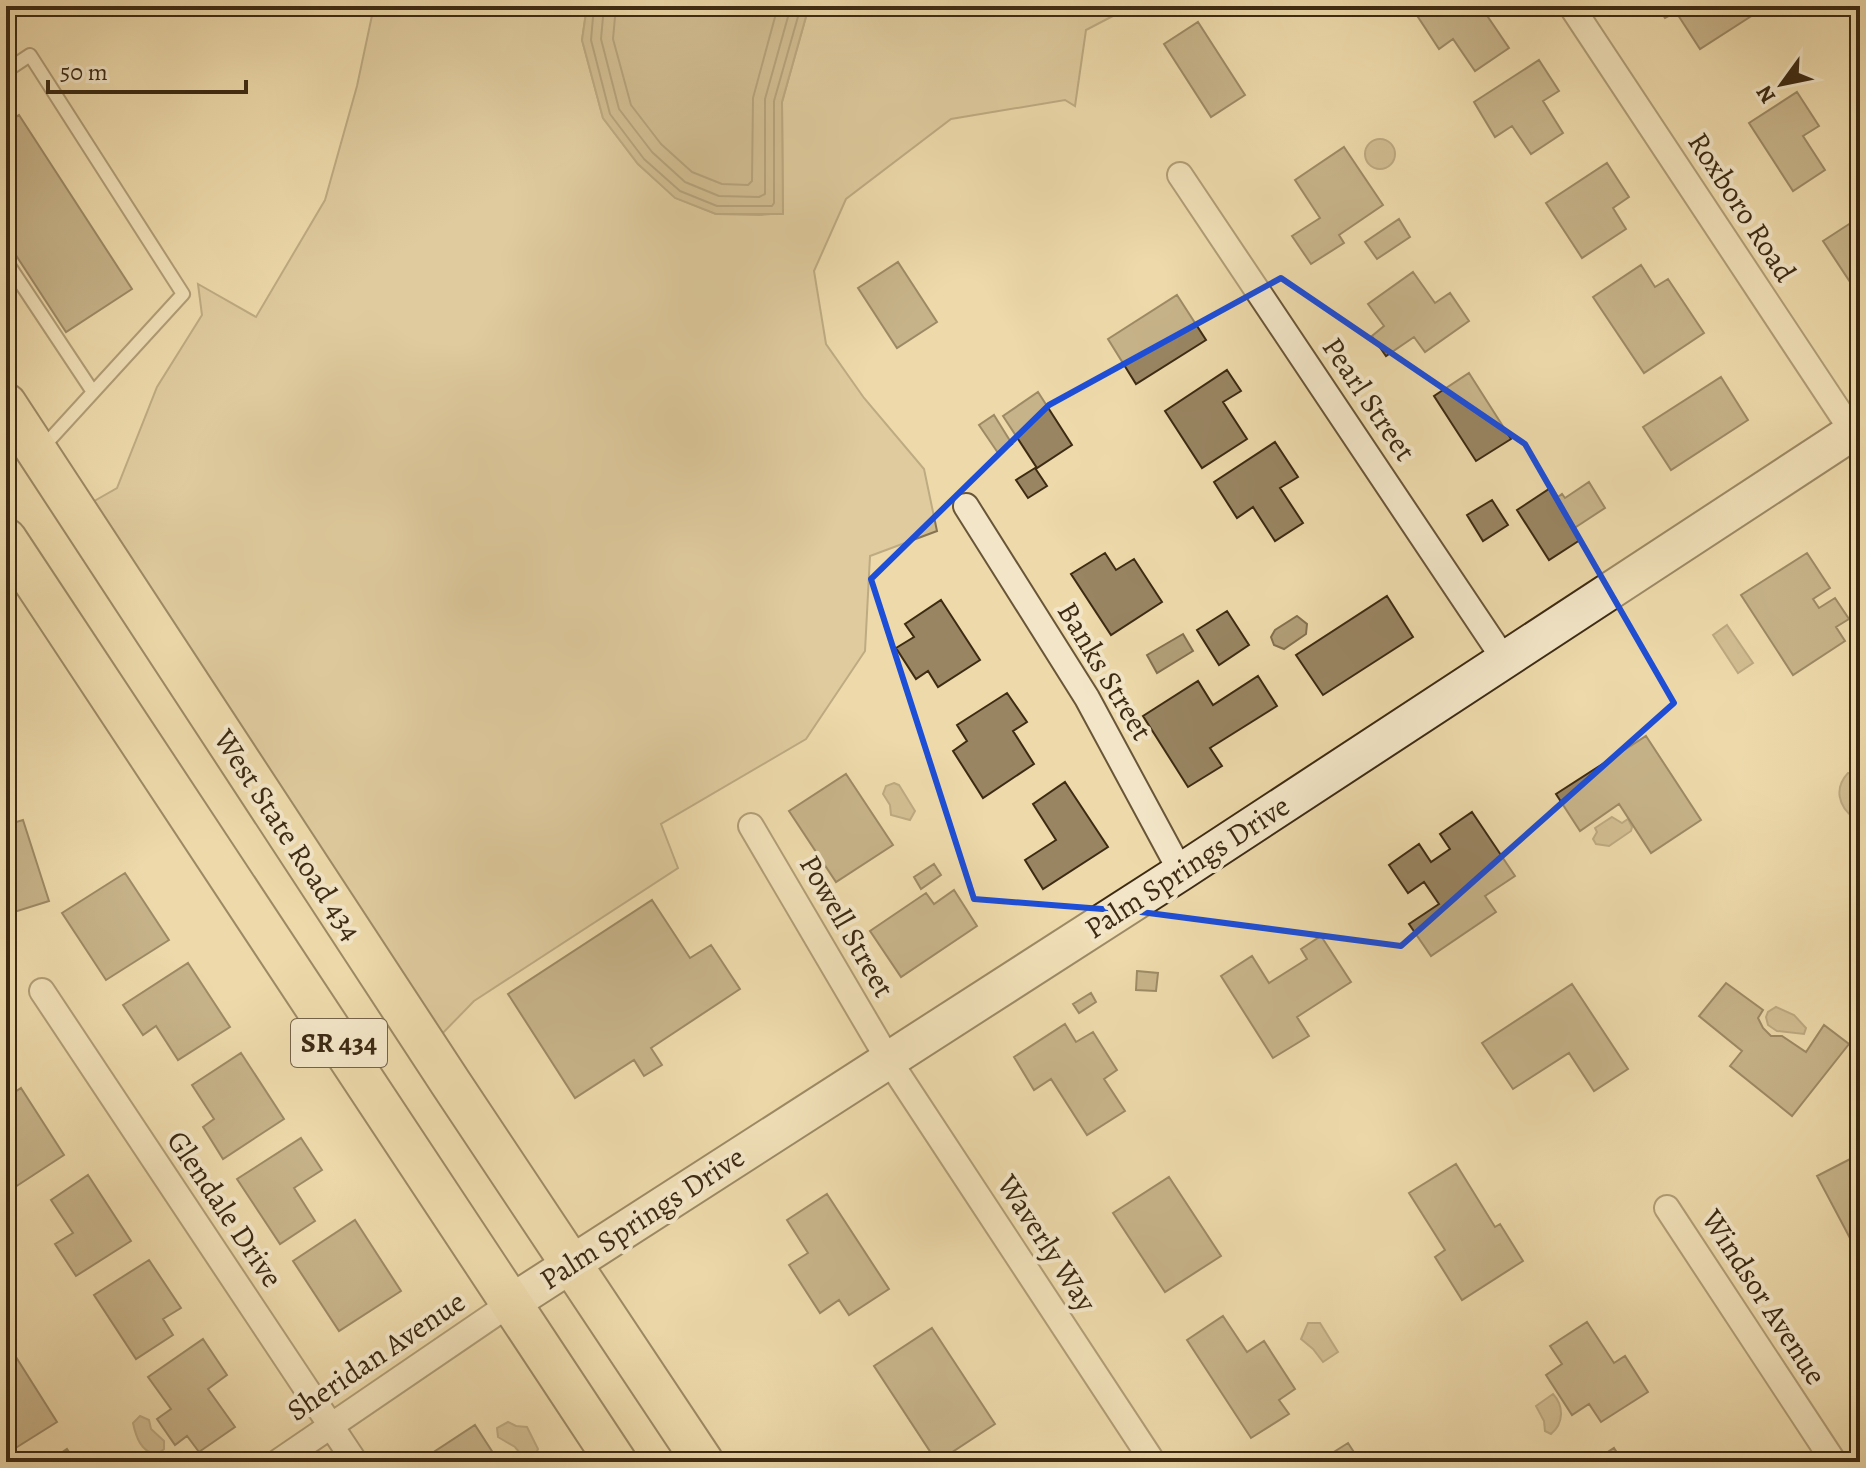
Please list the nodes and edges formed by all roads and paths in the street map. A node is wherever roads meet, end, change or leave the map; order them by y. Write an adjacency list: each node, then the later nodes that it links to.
1 (1571, 6): 7 (street, Roxboro Road)
2 (6, 71): 5 (lane)
3 (1180, 175): 11 (street, Pearl Street)
4 (6, 261): 5 (lane)
5 (93, 392): 8 (lane)
6 (6, 404): 8 (main road, West State Road 434 / SR 434)
7 (1857, 434): 11 (street, Palm Springs Drive)
8 (38, 452): 17 (main road, West State Road 434 / SR 434)
9 (966, 506): 13 (street, Banks Street)
10 (6, 539): 18 (main road, SR 434)
11 (1504, 659): 13 (street, Palm Springs Drive)
12 (751, 826): 15 (street, Powell Street)
13 (1181, 872): 15 (street, Palm Springs Drive)
14 (42, 991): 19 (street, Glendale Drive)
15 (888, 1059): 17 (street, Palm Springs Drive); 24 (street, Waverly Way)
16 (1667, 1208): 25 (street, Windsor Avenue)
17 (573, 1263): 18 (street, Palm Springs Drive); 23 (main road, SR 434)
18 (511, 1303): 19 (street, Sheridan Avenue); 22 (main road, SR 434)
19 (331, 1426): 20 (street, Sheridan Avenue); 21 (street, Glendale Drive)
20 (278, 1462)
21 (355, 1462)
22 (616, 1462)
23 (703, 1462)
24 (1153, 1462)
25 (1834, 1462)

